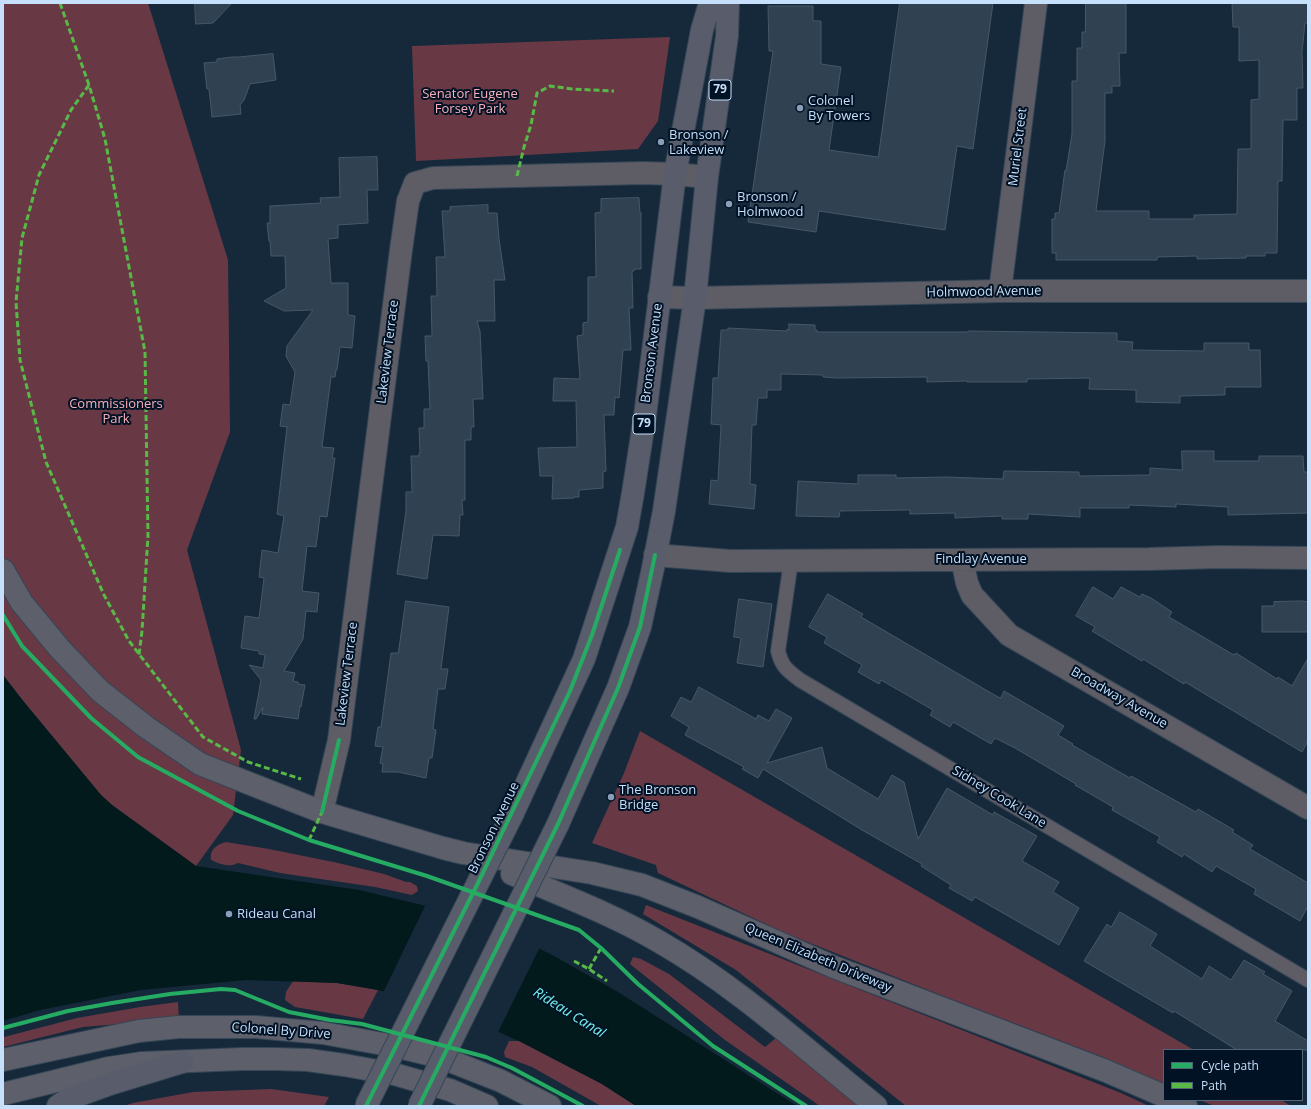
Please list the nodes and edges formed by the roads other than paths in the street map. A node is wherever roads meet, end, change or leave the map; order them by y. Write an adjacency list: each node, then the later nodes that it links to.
1 (710, 3): 4 (main road, Bronson Avenue / 79)
2 (728, 3): 5 (main road, 79)
3 (1036, 3): 7 (street, Muriel Street)
4 (675, 174): 5 (street, Lakeview Terrace); 8 (main road, Bronson Avenue / 79); 16 (street, Lakeview Terrace)
5 (707, 177): 9 (main road, 79)
6 (1308, 290): 7 (street, Holmwood Avenue)
7 (1000, 291): 9 (street, Holmwood Avenue)
8 (659, 297): 9 (street, Holmwood Avenue); 25 (main road, Bronson Avenue / 79, bridge)
9 (695, 298): 10 (main road, 79)
10 (655, 555): 13 (street, Findlay Avenue); 26 (main road, 79, bridge)
11 (1308, 558): 12 (street, Findlay Avenue)
12 (962, 560): 13 (street, Findlay Avenue); 15 (street, Broadway Avenue)
13 (791, 561): 18 (lane, Sidney Cook Lane)
14 (3, 570): 16 (main road, Queen Elizabeth Driveway)
15 (1308, 808)
16 (322, 812): 17 (main road, Queen Elizabeth Driveway)
17 (463, 854): 22 (main road, Queen Elizabeth Driveway); 29 (main road, Queen Elizabeth Driveway)
18 (1308, 980)
19 (3, 1060): 28 (main road, Colonel By Drive)
20 (182, 1062): 21 (main road); 24 (main road); 27 (main road)
21 (3, 1094)
22 (1163, 1096)
23 (1175, 1101): 30 (main road)
24 (58, 1106)
25 (366, 1106)
26 (419, 1106)
27 (488, 1106)
28 (550, 1106)
29 (876, 1106)
30 (1186, 1106)

